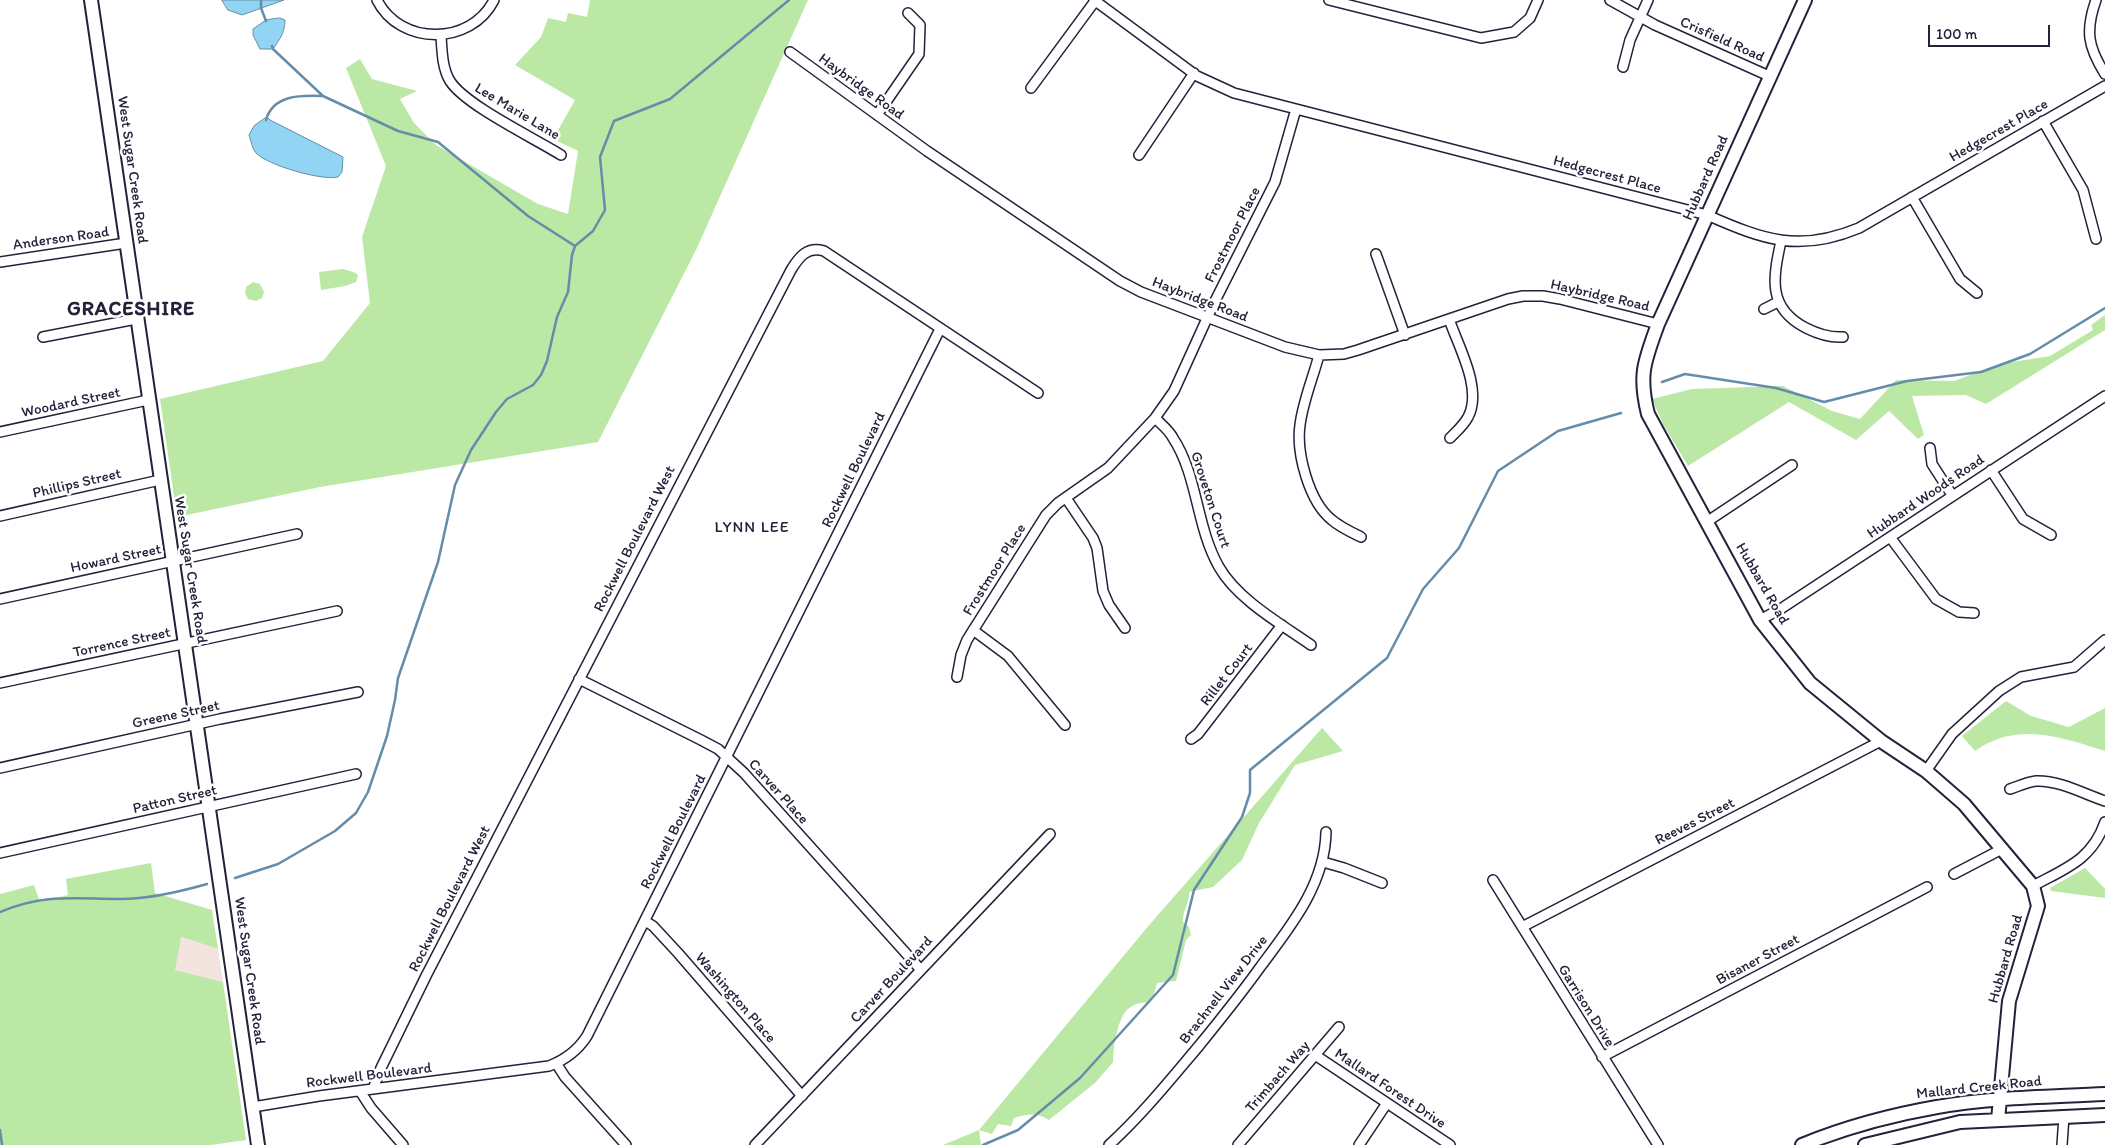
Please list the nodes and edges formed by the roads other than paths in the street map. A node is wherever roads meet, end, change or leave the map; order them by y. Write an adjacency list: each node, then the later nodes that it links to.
1 (91, 0): 30 (main road, West Sugar Creek Road)
2 (377, 0): 13 (street)
3 (494, 0): 13 (street)
4 (1095, 0): 16 (street, Hedgecrest Place); 20 (street)
5 (1329, 0): 6 (street)
6 (1538, 0)
7 (1610, 0): 12 (street, Crisfield Road)
8 (1648, 0): 12 (street)
9 (1805, 0): 18 (main road, Hubbard Road)
10 (2096, 0): 17 (street)
11 (908, 13): 22 (street)
12 (1641, 18): 15 (street); 18 (street, Crisfield Road)
13 (441, 36): 24 (street, Lee Marie Lane)
14 (790, 52): 22 (street, Haybridge Road)
15 (1623, 67)
16 (1194, 73): 21 (street, Hedgecrest Place); 25 (street)
17 (2105, 74)
18 (1769, 76): 27 (main road, Hubbard Road)
19 (2105, 86): 23 (street, Hedgecrest Place)
20 (1031, 88)
21 (1296, 109): 27 (street, Hedgecrest Place); 36 (street, Frostmoor Place)
22 (877, 115): 36 (street, Haybridge Road)
23 (2043, 121): 26 (street, Hedgecrest Place); 28 (street)
24 (562, 154)
25 (1139, 155)
26 (1912, 197): 29 (street, Hedgecrest Place); 33 (street)
27 (1707, 215): 29 (street, Hedgecrest Place); 39 (main road, Hubbard Road)
28 (2096, 239)
29 (1781, 241): 34 (street)
30 (126, 243): 32 (street, Anderson Road); 37 (main road, West Sugar Creek Road)
31 (1376, 254): 41 (street)
32 (0, 262)
33 (1977, 293)
34 (1778, 302): 35 (street); 43 (street)
35 (1764, 309)
36 (1208, 317): 44 (street, Haybridge Road); 48 (street, Frostmoor Place)
37 (136, 319): 42 (street); 47 (main road, West Sugar Creek Road)
38 (1449, 319): 39 (street, Haybridge Road); 41 (street, Haybridge Road); 50 (street)
39 (1658, 324): 58 (main road, Hubbard Road)
40 (940, 329): 45 (street, Rockwell Boulevard West); 75 (street, Rockwell Boulevard West); 82 (street, Rockwell Boulevard)
41 (1405, 335): 44 (street, Haybridge Road)
42 (43, 337)
43 (1843, 337)
44 (1319, 355): 61 (street)
45 (1038, 393)
46 (2105, 396): 53 (street, Hubbard Woods Road)
47 (148, 400): 49 (street, Woodard Street); 54 (main road, West Sugar Creek Road)
48 (1155, 418): 56 (street, Frostmoor Place); 68 (street, Groveton Court)
49 (0, 432)
50 (1450, 438)
51 (1930, 448): 55 (street)
52 (1792, 465): 58 (street)
53 (1991, 470): 55 (street, Hubbard Woods Road); 60 (street)
54 (160, 480): 57 (street, Phillips Street); 63 (main road, West Sugar Creek Road)
55 (1952, 495): 62 (street, Hubbard Woods Road)
56 (1066, 498): 69 (street); 70 (street, Frostmoor Place)
57 (0, 516)
58 (1708, 521): 67 (main road, Hubbard Road)
59 (297, 534): 63 (street, Howard Street)
60 (2051, 535)
61 (1361, 537)
62 (1890, 537): 66 (street); 67 (street, Hubbard Woods Road)
63 (172, 561): 64 (street, Howard Street); 72 (main road, West Sugar Creek Road)
64 (0, 599)
65 (337, 611): 72 (street, Torrence Street)
66 (1974, 613)
67 (1760, 620): 81 (main road, Hubbard Road)
68 (1282, 625): 73 (street, Groveton Court); 80 (street, Rillet Court)
69 (1125, 628)
70 (973, 630): 74 (street, Frostmoor Place); 79 (street)
71 (2105, 640): 84 (street)
72 (185, 643): 76 (street, Torrence Street); 78 (main road, West Sugar Creek Road)
73 (1311, 645)
74 (957, 677)
75 (578, 679): 82 (street, Carver Place); 107 (street, Rockwell Boulevard West)
76 (0, 683)
77 (358, 692): 78 (street, Greene Street)
78 (196, 724): 83 (street, Greene Street); 88 (main road, West Sugar Creek Road)
79 (1065, 725)
80 (1191, 739)
81 (1881, 741): 84 (main road, Hubbard Road); 101 (street, Reeves Street)
82 (727, 757): 100 (street, Rockwell Boulevard); 102 (street, Carver Place)
83 (0, 768)
84 (1926, 771): 92 (main road, Hubbard Road)
85 (356, 774): 88 (street, Patton Street)
86 (2010, 789): 87 (street)
87 (2105, 801)
88 (208, 807): 93 (street, Patton Street); 113 (main road, West Sugar Creek Road)
89 (2105, 822): 98 (street)
90 (1326, 832): 94 (street, Brachnell View Drive)
91 (1050, 834): 102 (street, Carver Boulevard)
92 (2002, 848): 95 (street); 98 (main road, Hubbard Road)
93 (0, 853)
94 (1322, 862): 97 (street); 121 (street, Brachnell View Drive)
95 (1954, 874)
96 (1493, 880): 101 (street, Garrison Drive)
97 (1382, 883)
98 (2034, 886): 111 (main road, Hubbard Road)
99 (1927, 887): 105 (street, Bisaner Street)
100 (644, 921): 106 (street, Rockwell Boulevard); 110 (street, Washington Place)
101 (1522, 927): 105 (street, Garrison Drive)
102 (921, 970): 110 (street, Carver Boulevard)
103 (1339, 1027): 104 (street, Trimbach Way)
104 (1315, 1055): 112 (street, Mallard Forest Drive); 122 (street, Trimbach Way)
105 (1602, 1057): 125 (street, Garrison Drive)
106 (556, 1063): 107 (street, Rockwell Boulevard); 119 (street)
107 (373, 1089): 108 (street, Rockwell Boulevard)
108 (360, 1091): 113 (street, Rockwell Boulevard); 118 (street)
109 (2105, 1094): 111 (main road, Mallard Creek Road)
110 (802, 1096): 120 (street, Carver Boulevard)
111 (1999, 1100): 116 (main road, Hubbard Road); 126 (main road, Mallard Creek Road)
112 (1387, 1103): 123 (street); 124 (street, Mallard Forest Drive)
113 (252, 1107): 117 (main road, West Sugar Creek Road)
114 (2105, 1115): 115 (main road)
115 (2064, 1116): 116 (main road); 128 (street)
116 (1998, 1120): 127 (main road)
117 (258, 1145)
118 (403, 1145)
119 (626, 1145)
120 (755, 1145)
121 (1109, 1145)
122 (1238, 1145)
123 (1359, 1145)
124 (1450, 1145)
125 (1658, 1145)
126 (1802, 1145)
127 (1865, 1145)
128 (2062, 1145)

